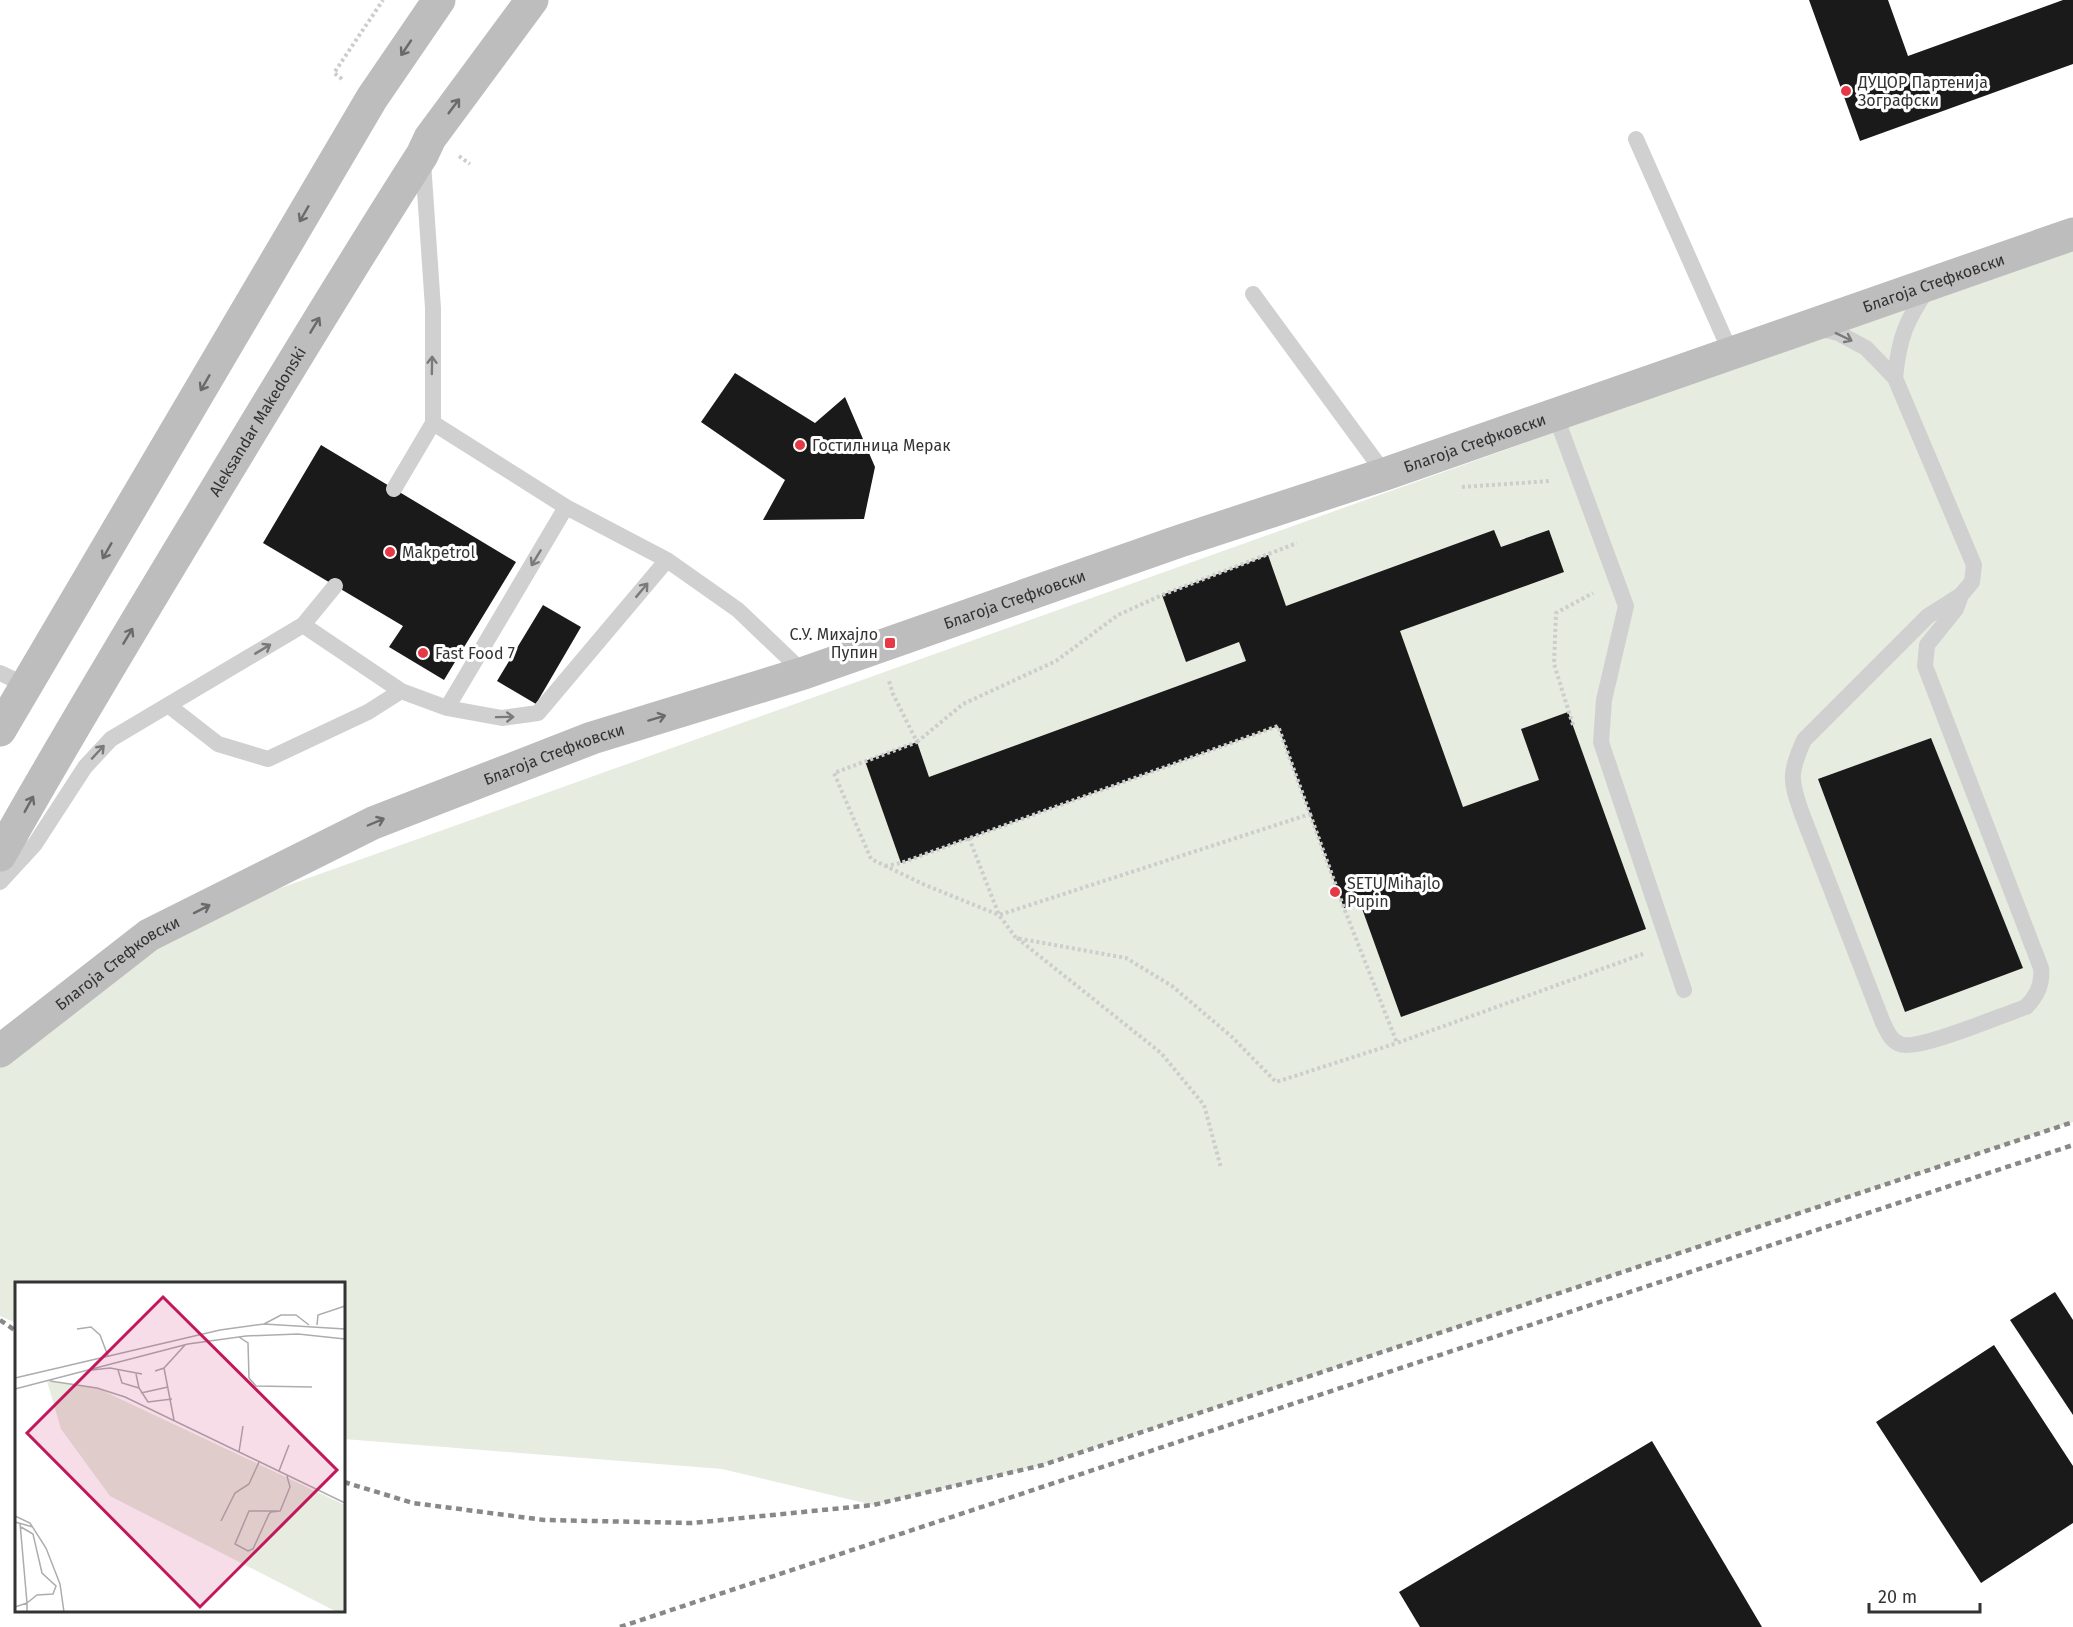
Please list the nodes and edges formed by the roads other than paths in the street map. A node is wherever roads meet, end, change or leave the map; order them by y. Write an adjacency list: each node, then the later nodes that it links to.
1 (439, 0): 21 (street, one-way to 21)
2 (532, 0): 4 (street, Aleksandar Makedonski, one-way to 2)
3 (1636, 139): 9 (lane)
4 (422, 155): 12 (lane, one-way to 4); 26 (street, Aleksandar Makedonski, one-way to 4)
5 (2073, 234): 6 (street, Благоја Стефковски)
6 (1931, 283): 8 (street, Благоја Стефковски); 10 (lane)
7 (1253, 294): 13 (lane)
8 (1787, 333): 9 (street, Благоја Стефковски); 10 (lane, one-way to 10)
9 (1731, 353): 11 (street, Благоја Стефковски)
10 (1895, 378): 18 (lane)
11 (1555, 414): 13 (street, Благоја Стефковски); 28 (lane)
12 (433, 423): 14 (lane); 15 (lane)
13 (1385, 474): 20 (street, Благоја Стефковски)
14 (394, 489)
15 (566, 507): 16 (lane); 24 (lane, one-way to 24)
16 (667, 560): 20 (lane); 24 (lane, one-way to 16)
17 (335, 586): 19 (lane)
18 (1961, 595): 18 (lane)
19 (303, 625): 22 (lane); 23 (lane, one-way to 19)
20 (804, 673): 29 (street, Благоја Стефковски, one-way to 20)
21 (14, 679): 25 (street)
22 (401, 691): 23 (lane); 24 (lane)
23 (168, 705): 27 (lane, one-way to 23)
24 (447, 708)
25 (0, 730)
26 (0, 855)
27 (0, 882)
28 (1684, 990)
29 (0, 1051)

